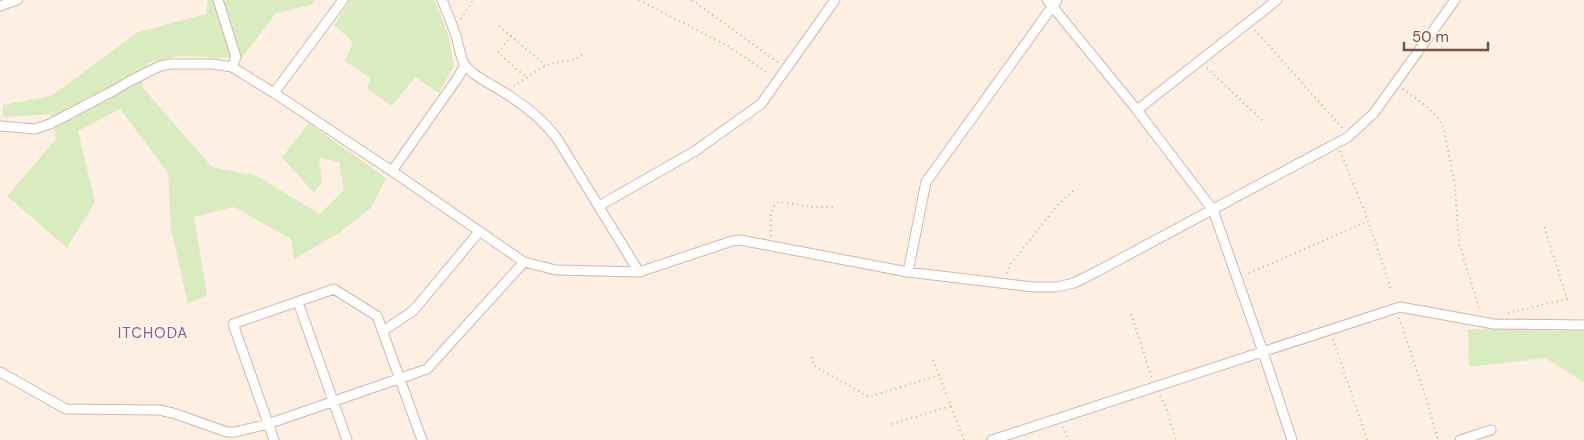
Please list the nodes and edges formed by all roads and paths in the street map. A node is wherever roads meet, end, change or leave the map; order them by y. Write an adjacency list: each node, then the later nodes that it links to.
1 (17, 0): 12 (street)
2 (218, 0): 21 (street)
3 (343, 0): 26 (street)
4 (442, 0): 15 (street)
5 (473, 0): 15 (path)
6 (640, 0): 24 (path)
7 (692, 0): 22 (path)
8 (834, 0): 22 (street)
9 (1277, 0): 13 (street)
10 (1454, 0): 25 (street)
11 (1052, 2): 28 (street); 44 (street)
12 (0, 6)
13 (1248, 22): 18 (street); 31 (path)
14 (499, 26): 16 (path)
15 (454, 30): 19 (street)
16 (511, 36): 20 (path); 23 (path)
17 (583, 54): 20 (path)
18 (1200, 60): 28 (street); 29 (path)
19 (465, 65): 27 (street); 33 (street)
20 (546, 66): 23 (path)
21 (232, 67): 26 (street); 30 (street)
22 (786, 68): 24 (street)
23 (527, 78): 27 (path)
24 (778, 80): 35 (street)
25 (1395, 84): 31 (street); 51 (path)
26 (274, 93): 33 (street)
27 (506, 93): 35 (street)
28 (1137, 110): 37 (street)
29 (1265, 123)
30 (0, 126)
31 (1346, 138): 32 (street)
32 (1336, 143): 37 (street); 38 (path)
33 (392, 172): 40 (street)
34 (1076, 188): 46 (path)
35 (598, 206): 43 (street)
36 (833, 207): 41 (path)
37 (1213, 210): 46 (street); 55 (street)
38 (1368, 221): 45 (path); 47 (path)
39 (1544, 226): 50 (path)
40 (479, 232): 42 (street); 54 (street)
41 (771, 246): 43 (street); 44 (street)
42 (524, 262): 43 (street); 60 (street)
43 (639, 272)
44 (908, 272): 46 (street)
45 (1249, 273)
46 (1005, 284)
47 (1392, 292)
48 (298, 302): 54 (street); 61 (street); 64 (street)
49 (1396, 308): 51 (street); 53 (street); 75 (path)
50 (1501, 315)
51 (1484, 322): 52 (street)
52 (1584, 326)
53 (1330, 330): 55 (street); 74 (path)
54 (383, 331): 60 (street)
55 (1263, 352): 63 (street); 73 (street)
56 (812, 357): 59 (path)
57 (934, 360): 59 (path)
58 (0, 372): 64 (street)
59 (939, 375): 62 (path)
60 (400, 378): 61 (street); 69 (street)
61 (334, 402): 64 (street); 68 (street)
62 (951, 406): 65 (path); 70 (path)
63 (1059, 418): 71 (street); 72 (path)
64 (268, 424): 67 (street)
65 (892, 424)
66 (1491, 430): 76 (street)
67 (274, 440)
68 (347, 440)
69 (422, 440)
70 (964, 440)
71 (992, 440)
72 (1069, 440)
73 (1292, 440)
74 (1367, 440)
75 (1438, 440)
76 (1460, 440)

